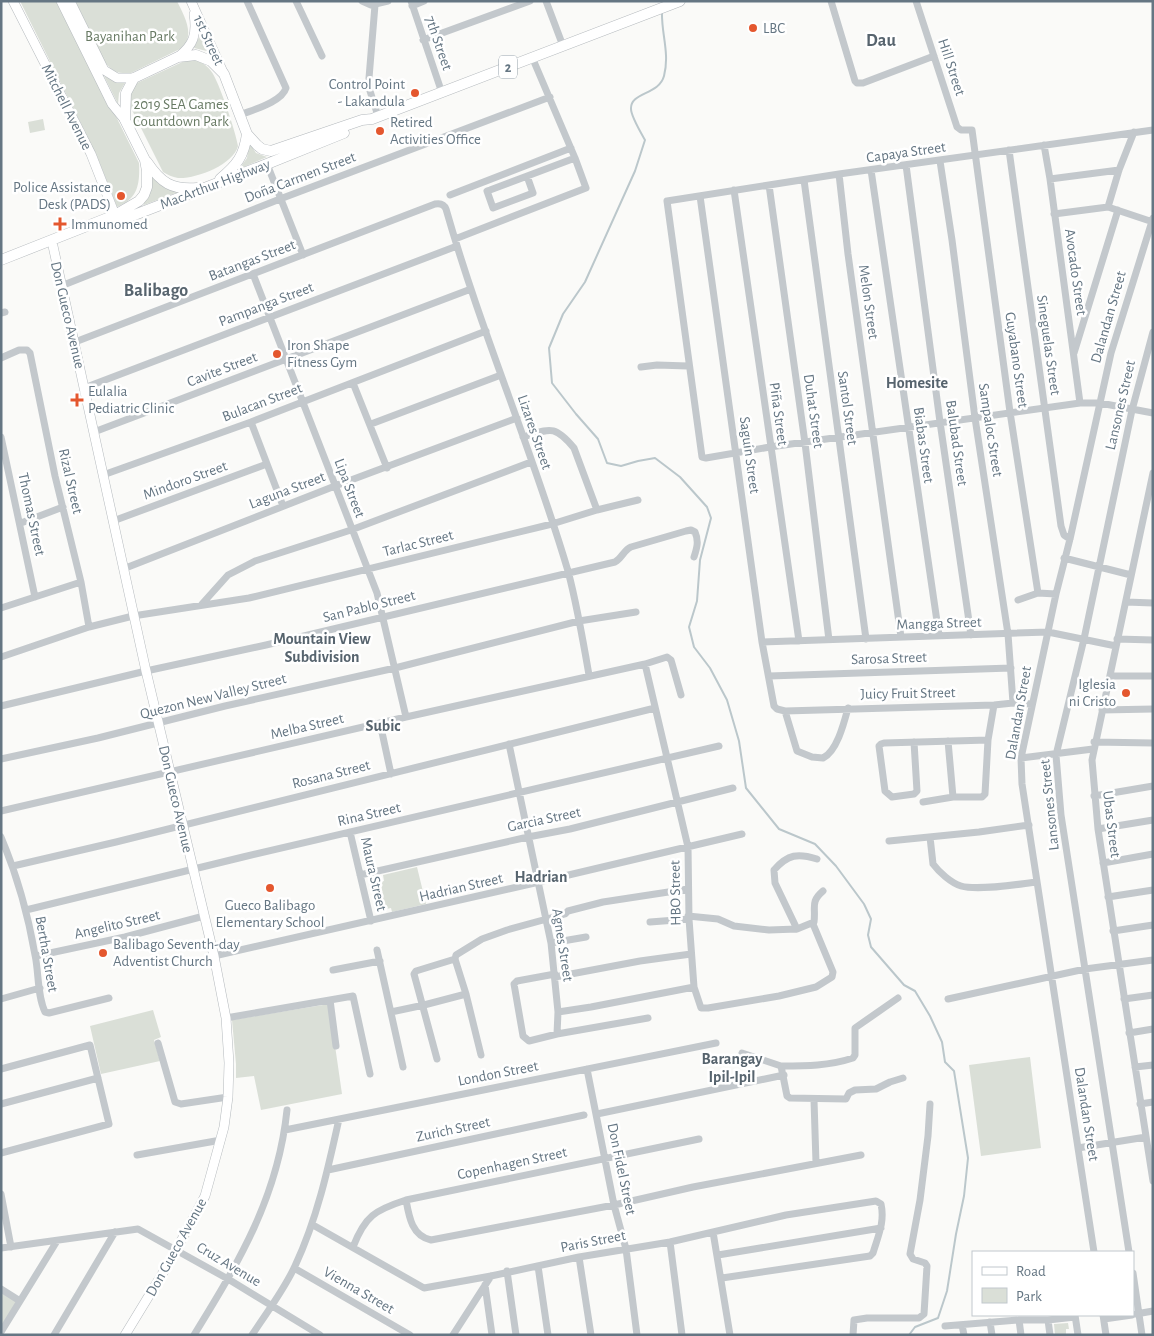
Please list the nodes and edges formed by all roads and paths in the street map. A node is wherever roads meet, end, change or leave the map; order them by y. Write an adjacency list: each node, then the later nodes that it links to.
1 (13, 1): 59 (main road, Mitchell Avenue)
2 (61, 1): 29 (main road)
3 (70, 1): 24 (main road)
4 (247, 1): 27 (street)
5 (296, 1): 19 (street)
6 (362, 1): 15 (street)
7 (388, 1): 15 (street)
8 (424, 1): 16 (street)
9 (530, 1): 17 (street)
10 (546, 1): 18 (street)
11 (680, 1): 18 (highway, MacArthur Highway / 2)
12 (831, 1): 20 (street)
13 (916, 1): 20 (street, Hill Street)
14 (192, 4): 21 (main road, 1st Street); 23 (main road, 1st Street)
15 (375, 4): 28 (street)
16 (412, 4): 17 (street, 7th Street)
17 (423, 40): 25 (street, 7th Street)
18 (563, 46): 22 (highway, MacArthur Highway / 2)
19 (322, 56)
20 (934, 56): 30 (street, Hill Street)
21 (178, 57): 23 (highway, MacArthur Highway / 2); 24 (highway, MacArthur Highway / 2)
22 (532, 57): 25 (highway, MacArthur Highway / 2); 26 (street)
23 (224, 74): 27 (highway, MacArthur Highway / 2)
24 (134, 78): 29 (highway, MacArthur Highway)
25 (442, 93): 28 (highway, MacArthur Highway / 2)
26 (550, 97): 35 (street); 54 (street, Doña Carmen Street)
27 (240, 115): 33 (highway, MacArthur Highway / 2)
28 (375, 117): 33 (highway, MacArthur Highway / 2); 41 (highway, MacArthur Highway / 2)
29 (125, 120): 39 (highway, MacArthur Highway)
30 (972, 130): 37 (street, Guyabano Street)
31 (1151, 130): 32 (street, Capaya Street)
32 (1134, 132): 34 (street, Capaya Street); 44 (street)
33 (247, 134): 50 (highway)
34 (1044, 145): 36 (street, Capaya Street); 47 (street, Avocado Street)
35 (570, 148): 38 (street); 52 (street)
36 (1009, 150): 37 (street, Capaya Street); 84 (street, Sineguelas Street)
37 (977, 156): 40 (street, Capaya Street); 86 (street, Guyabano Street)
38 (575, 158): 46 (street); 61 (street, Pampanga Street)
39 (145, 160): 50 (highway); 59 (highway, MacArthur Highway)
40 (940, 161): 42 (street, Capaya Street); 89 (street, Sampaloc Street)
41 (267, 164): 50 (highway, MacArthur Highway / 2); 54 (street)
42 (906, 166): 43 (street, Capaya Street); 91 (street, Balubad Street)
43 (871, 170): 45 (street, Capaya Street); 93 (street, Biabas Street)
44 (1119, 170): 47 (street); 56 (street)
45 (839, 174): 48 (street, Capaya Street); 95 (street, Melon Street)
46 (527, 176): 46 (street)
47 (1050, 179): 58 (street, Avocado Street)
48 (804, 180): 49 (street, Capaya Street); 98 (street, Santol Street)
49 (769, 185): 51 (street, Capaya Street); 99 (street, Duhat Street)
50 (209, 186): 62 (highway, MacArthur Highway / 2)
51 (734, 190): 53 (street, Capaya Street); 100 (street, Piña Street)
52 (450, 195)
53 (700, 196): 76 (street, Capaya Street); 101 (street, Saguin Street)
54 (280, 199): 63 (street); 67 (street, Doña Carmen Street)
55 (440, 203): 61 (street, Lizares Street); 63 (street, Batangas Street)
56 (1108, 207): 57 (street); 58 (street)
57 (1118, 210): 60 (street); 73 (street)
58 (1054, 214): 73 (street, Avocado Street)
59 (115, 215): 64 (highway, MacArthur Highway)
60 (1152, 220): 83 (street, Dalandan Street)
61 (456, 242): 68 (street, Lizares Street); 69 (street, Pampanga Street)
62 (53, 246): 65 (highway, MacArthur Highway / 2); 67 (main road, Don Gueco Avenue)
63 (303, 255): 66 (street, Batangas Street)
64 (1, 260)
65 (1, 266)
66 (253, 274): 69 (street, Lipa Street); 72 (street, Batangas Street)
67 (61, 286): 72 (main road, Don Gueco Avenue)
68 (471, 288): 70 (street, Lizares Street); 75 (street, Cavite Street)
69 (270, 317): 75 (street, Lipa Street); 80 (street, Pampanga Street)
70 (486, 331): 78 (street, Lizares Street); 79 (street, Bulacan Street)
71 (1153, 332): 85 (street, Lansones Street)
72 (75, 342): 80 (main road, Don Gueco Avenue)
73 (1074, 355): 82 (street, Avocado Street)
74 (1, 358): 113 (street, Rizal Street)
75 (286, 360): 81 (street, Lipa Street); 94 (street, Cavite Street)
76 (688, 366): 77 (street); 101 (street)
77 (641, 367)
78 (501, 375): 88 (street, Lizares Street); 92 (street)
79 (353, 383): 81 (street, Bulacan Street); 92 (street)
80 (84, 388): 94 (main road, Don Gueco Avenue)
81 (303, 402): 90 (street, Bulacan Street); 109 (street, Lipa Street)
82 (1080, 403): 83 (street); 84 (street)
83 (1100, 403): 85 (street); 119 (street, Dalandan Street)
84 (1044, 407): 86 (street); 119 (street, Sineguelas Street)
85 (1132, 410): 87 (street); 122 (street, Lansones Street)
86 (1010, 412): 89 (street); 128 (street, Guyabano Street)
87 (1153, 414)
88 (517, 418): 97 (street, Lizares Street); 105 (street, Laguna Street)
89 (975, 418): 91 (street); 142 (street, Sampaloc Street)
90 (251, 422): 104 (street); 107 (street, Bulacan Street)
91 (940, 422): 93 (street); 144 (street, Balubad Street)
92 (370, 424): 105 (street)
93 (908, 427): 95 (street); 143 (street, Biabas Street)
94 (94, 432): 107 (main road, Don Gueco Avenue)
95 (872, 433): 98 (street); 145 (street, Melon Street)
96 (1, 437): 102 (street, Thomas Street)
97 (523, 437): 103 (street, Lizares Street); 114 (street)
98 (838, 438): 99 (street); 147 (street, Santol Street)
99 (805, 443): 100 (street); 148 (street, Duhat Street)
100 (770, 447): 101 (street); 150 (street, Piña Street)
101 (736, 453): 151 (street, Saguin Street)
102 (4, 458): 116 (street, Thomas Street)
103 (531, 462): 117 (street, Lizares Street); 118 (street)
104 (267, 464): 112 (street); 115 (street, Mindoro Street)
105 (387, 468): 109 (street, Laguna Street)
106 (1153, 473): 108 (street, Ubas Street)
107 (103, 475): 115 (main road, Don Gueco Avenue)
108 (1151, 485): 110 (street); 126 (street, Ubas Street)
109 (335, 486): 112 (street, Laguna Street); 118 (street, Lipa Street)
110 (1153, 495)
111 (638, 500): 114 (street, Tarlac Street)
112 (283, 506): 123 (street, Laguna Street)
113 (63, 507): 116 (street); 127 (street, Rizal Street)
114 (597, 510): 117 (street, Tarlac Street)
115 (113, 521): 123 (main road, Don Gueco Avenue)
116 (20, 523): 130 (street, Thomas Street)
117 (552, 524): 124 (street, Tarlac Street); 125 (street, Lizares Street)
118 (351, 530): 124 (street, Lipa Street); 134 (street)
119 (1070, 539): 121 (street, Dalandan Street)
120 (694, 557): 125 (street, San Pablo Street)
121 (1064, 558): 122 (street); 129 (street, Dalandan Street)
122 (1098, 567): 126 (street); 146 (street, Lansones Street)
123 (124, 569): 137 (main road, Don Gueco Avenue)
124 (368, 570): 134 (street, Tarlac Street); 138 (street, Lipa Street)
125 (568, 572): 138 (street, San Pablo Street); 139 (street, Lizares Street)
126 (1131, 575): 132 (street, Ubas Street)
127 (81, 582): 130 (street); 140 (street, Rizal Street)
128 (1038, 593): 129 (street); 131 (street)
129 (1056, 594): 141 (street, Dalandan Street)
130 (36, 597): 135 (street)
131 (1018, 600)
132 (1126, 602): 133 (street); 152 (street, Ubas Street)
133 (1153, 603)
134 (202, 604): 137 (street, Tarlac Street)
135 (1, 608)
136 (636, 612): 139 (street, Quezon New Valley Street)
137 (133, 616): 140 (street, Tarlac Street); 157 (main road, Don Gueco Avenue)
138 (383, 616): 155 (street, Lipa Street); 157 (street, San Pablo Street)
139 (579, 621): 155 (street, Quezon New Valley Street); 158 (street, Lizares Street)
140 (89, 627): 153 (street, Tarlac Street)
141 (1048, 632): 142 (street, Mangga Street); 146 (street, Mangga Street); 164 (street, Dalandan Street)
142 (1008, 634): 144 (street, Mangga Street); 156 (street, Sampaloc Street)
143 (939, 635): 144 (street, Mangga Street); 145 (street, Mangga Street)
144 (971, 635)
145 (901, 637): 147 (street, Mangga Street)
146 (1084, 638): 152 (street, Mangga Street); 182 (street, Lansones Street)
147 (866, 639): 148 (street, Mangga Street)
148 (829, 640): 150 (street, Mangga Street)
149 (1153, 640): 152 (street, Mangga Street)
150 (798, 641): 151 (street, Mangga Street)
151 (762, 642): 159 (street, Saguin Street)
152 (1116, 643): 160 (street, Ubas Street)
153 (1, 657)
154 (645, 664): 158 (street, Melba Street); 162 (street, Melba Street); 167 (street, HBO Street)
155 (394, 668): 172 (street, Lipa Street); 173 (street, Quezon New Valley Street)
156 (1011, 668): 159 (street, Sarosa Street); 163 (street, Sampaloc Street)
157 (146, 671): 166 (street, San Pablo Street); 173 (main road, Don Gueco Avenue)
158 (589, 675): 172 (street, Melba Street)
159 (768, 676): 171 (street, Saguin Street)
160 (1110, 676): 161 (street); 170 (street, Ubas Street)
161 (1153, 676)
162 (681, 695)
163 (1013, 703): 164 (street, Juicy Fruit Street); 165 (street, Juicy Fruit Street)
164 (1032, 704): 184 (street, Dalandan Street)
165 (994, 705): 168 (street, Juicy Fruit Street); 175 (street)
166 (1, 706)
167 (655, 708): 178 (street, Rosana Street); 183 (street, HBO Street)
168 (848, 708): 171 (street, Juicy Fruit Street); 171 (street)
169 (1153, 709): 170 (street)
170 (1102, 710): 181 (street, Ubas Street)
171 (785, 711)
172 (406, 717): 174 (street, Melba Street)
173 (158, 722): 185 (street, Quezon New Valley Street); 186 (main road, Don Gueco Avenue)
174 (380, 723): 186 (street, Melba Street); 187 (street)
175 (988, 740): 176 (street); 192 (street)
176 (948, 741): 177 (street); 192 (street)
177 (914, 742): 177 (street)
178 (509, 744): 187 (street, Rosana Street); 190 (street, Agnes Street)
179 (1153, 744): 181 (street)
180 (720, 746): 183 (street, Rina Street)
181 (1094, 746): 182 (street); 191 (street, Ubas Street)
182 (1056, 755): 184 (street); 239 (street, Lansones Street)
183 (668, 757): 190 (street, Rina Street); 193 (street, HBO Street)
184 (1021, 758): 197 (street, Dalandan Street)
185 (1, 759)
186 (170, 772): 195 (street, Melba Street); 198 (main road, Don Gueco Avenue)
187 (391, 774): 198 (street, Rosana Street)
188 (1153, 786): 191 (street)
189 (733, 788): 193 (street, Garcia Street)
190 (518, 793): 200 (street, Rina Street); 202 (street, Agnes Street)
191 (1094, 796): 199 (street, Ubas Street)
192 (952, 798): 194 (street)
193 (677, 801): 202 (street, Garcia Street); 206 (street, HBO Street)
194 (923, 802)
195 (1, 811)
196 (1153, 820): 199 (street)
197 (1029, 825): 204 (street); 214 (street, Dalandan Street)
198 (182, 826): 210 (street, Rosana Street); 211 (main road, Don Gueco Avenue)
199 (1098, 829): 209 (street, Ubas Street)
200 (350, 832): 211 (street, Rina Street); 212 (street, Maura Street)
201 (742, 834): 206 (street, Hadrian Street)
202 (528, 836): 212 (street, Garcia Street); 213 (street, Agnes Street)
203 (1, 837): 210 (street, Bertha Street)
204 (930, 837): 205 (street); 214 (street)
205 (889, 841)
206 (688, 847): 213 (street, Hadrian Street); 215 (street, HBO Street)
207 (1153, 854): 209 (street)
208 (817, 859): 227 (street)
209 (1103, 863): 218 (street, Ubas Street)
210 (13, 866): 219 (street, Bertha Street)
211 (192, 870): 219 (street, Rina Street); 220 (main road, Don Gueco Avenue)
212 (360, 876): 223 (street, Maura Street)
213 (539, 882): 222 (street, Agnes Street); 223 (street, Hadrian Street)
214 (1037, 882): 242 (street, Dalandan Street)
215 (688, 889): 221 (street, HBO Street); 222 (street)
216 (1153, 890): 218 (street)
217 (823, 891): 225 (street)
218 (1108, 897): 228 (street, Ubas Street)
219 (26, 910): 233 (street, Bertha Street)
220 (204, 916): 233 (street, Angelito Street); 234 (main road, Don Gueco Avenue)
221 (688, 918): 224 (street); 227 (street); 232 (street, HBO Street)
222 (546, 920): 230 (street, Agnes Street); 235 (street)
223 (371, 921): 234 (street, Hadrian Street)
224 (650, 922)
225 (813, 924): 227 (street); 243 (street, HBO Street)
226 (1153, 925): 228 (street)
227 (797, 929)
228 (1113, 931): 238 (street, Ubas Street)
229 (586, 937): 230 (street)
230 (551, 943): 241 (street, Agnes Street)
231 (377, 950): 237 (street)
232 (691, 954): 241 (street); 243 (street, HBO Street)
233 (36, 956): 244 (street, Bertha Street)
234 (214, 956): 256 (main road, Don Gueco Avenue)
235 (455, 959): 245 (street); 253 (street)
236 (1153, 960): 238 (street)
237 (380, 962): 240 (street); 254 (street)
238 (1119, 965): 239 (street); 251 (street, Ubas Street)
239 (1085, 969): 242 (street); 291 (street, Lansones Street)
240 (332, 970)
241 (555, 975): 255 (street, Agnes Street); 260 (street)
242 (1051, 976): 250 (street); 292 (street, Dalandan Street)
243 (694, 987): 255 (street)
244 (40, 988): 247 (street, Bertha Street); 249 (street)
245 (466, 994): 253 (street); 265 (street)
246 (1153, 994): 251 (street)
247 (109, 998)
248 (898, 998): 268 (street)
249 (1, 999)
250 (948, 999)
251 (1124, 999): 259 (street, Ubas Street)
252 (330, 1000): 256 (street); 263 (street); 273 (street)
253 (424, 1006): 254 (street); 266 (street)
254 (391, 1012): 269 (street)
255 (558, 1012): 260 (street, Agnes Street)
256 (226, 1018): 277 (main road, Don Gueco Avenue)
257 (648, 1018): 260 (street)
258 (1153, 1030): 259 (street)
259 (1129, 1033): 270 (street, Ubas Street)
260 (557, 1034)
261 (158, 1043): 277 (street)
262 (716, 1044): 272 (street, London Street)
263 (336, 1046)
264 (742, 1053): 268 (street)
265 (481, 1055)
266 (437, 1059)
267 (1153, 1065): 270 (street)
268 (781, 1066): 274 (street)
269 (403, 1067)
270 (1135, 1067): 282 (street, Ubas Street)
271 (1, 1069): 275 (street)
272 (587, 1069): 284 (street, Don Fidel Street); 286 (street, London Street)
273 (370, 1074)
274 (784, 1076): 278 (street); 284 (street)
275 (98, 1078): 280 (street); 293 (street)
276 (903, 1078): 278 (street)
277 (228, 1097): 289 (main road, Don Gueco Avenue)
278 (814, 1100): 297 (street)
279 (1153, 1102): 282 (street)
280 (1, 1104)
281 (930, 1104): 354 (street)
282 (1140, 1104): 288 (street, Ubas Street)
283 (287, 1110): 287 (street)
284 (597, 1114): 296 (street, Don Fidel Street)
285 (584, 1115): 298 (street, Zurich Street)
286 (339, 1119): 287 (street, London Street); 298 (street)
287 (285, 1130): 324 (street)
288 (1146, 1137): 291 (street); 299 (street, Ubas Street)
289 (220, 1140): 295 (street); 314 (main road, Don Gueco Avenue)
290 (698, 1140): 296 (street, Copenhagen Street)
291 (1112, 1142): 292 (street); 316 (street, Lansones Street)
292 (1078, 1148): 315 (street, Dalandan Street)
293 (1, 1153)
294 (861, 1155): 297 (street)
295 (137, 1156)
296 (605, 1158): 302 (street, Copenhagen Street); 303 (street, Don Fidel Street)
297 (816, 1163): 303 (street)
298 (328, 1170): 304 (street)
299 (1152, 1171): 300 (street, Ubas Street)
300 (1153, 1181)
301 (1, 1194): 310 (street)
302 (406, 1200): 303 (street); 311 (street, Copenhagen Street)
303 (614, 1205): 313 (street, Don Fidel Street)
304 (313, 1225): 311 (street, Paris Street); 320 (street)
305 (881, 1228): 307 (street, Paris Street); 317 (street); 323 (street)
306 (116, 1232): 308 (street, Cruz Avenue); 314 (street, Cruz Avenue); 340 (street)
307 (713, 1232): 309 (street, Paris Street); 317 (street)
308 (57, 1241): 310 (street, Cruz Avenue); 328 (street)
309 (670, 1242): 313 (street, Paris Street); 352 (street)
310 (12, 1247): 312 (street, Cruz Avenue)
311 (353, 1247): 322 (street, Paris Street)
312 (1, 1248)
313 (626, 1248): 318 (street, Paris Street); 351 (street, Don Fidel Street)
314 (177, 1249): 324 (street, Cruz Avenue); 341 (main road, Don Gueco Avenue)
315 (1094, 1251)
316 (1130, 1251)
317 (718, 1255): 323 (street)
318 (579, 1257): 319 (street, Paris Street); 350 (street)
319 (538, 1266): 321 (street, Paris Street); 349 (street)
320 (294, 1268): 329 (street); 345 (street, Vienna Street)
321 (507, 1271): 322 (street, Paris Street); 348 (street)
322 (491, 1276): 325 (street)
323 (722, 1278): 353 (street)
324 (228, 1279): 329 (street, Cruz Avenue); 342 (street)
325 (485, 1285): 346 (street); 347 (street)
326 (1, 1289): 328 (street)
327 (1134, 1294): 331 (street)
328 (20, 1302): 339 (street)
329 (271, 1305): 343 (street); 344 (street, Cruz Avenue)
330 (1153, 1312): 331 (street)
331 (1135, 1314): 361 (street)
332 (1075, 1316): 335 (street); 359 (street)
333 (1104, 1317): 360 (street)
334 (1019, 1320): 335 (street); 336 (street); 357 (street)
335 (1048, 1320): 358 (street)
336 (990, 1322): 337 (street); 356 (street)
337 (962, 1325): 338 (street); 355 (street)
338 (945, 1326)
339 (1, 1332)
340 (54, 1335)
341 (125, 1335)
342 (194, 1335)
343 (252, 1335)
344 (320, 1335)
345 (410, 1335)
346 (453, 1335)
347 (492, 1335)
348 (516, 1335)
349 (548, 1335)
350 (591, 1335)
351 (637, 1335)
352 (682, 1335)
353 (730, 1335)
354 (853, 1335)
355 (964, 1335)
356 (992, 1335)
357 (1021, 1335)
358 (1050, 1335)
359 (1078, 1335)
360 (1106, 1335)
361 (1142, 1335)

